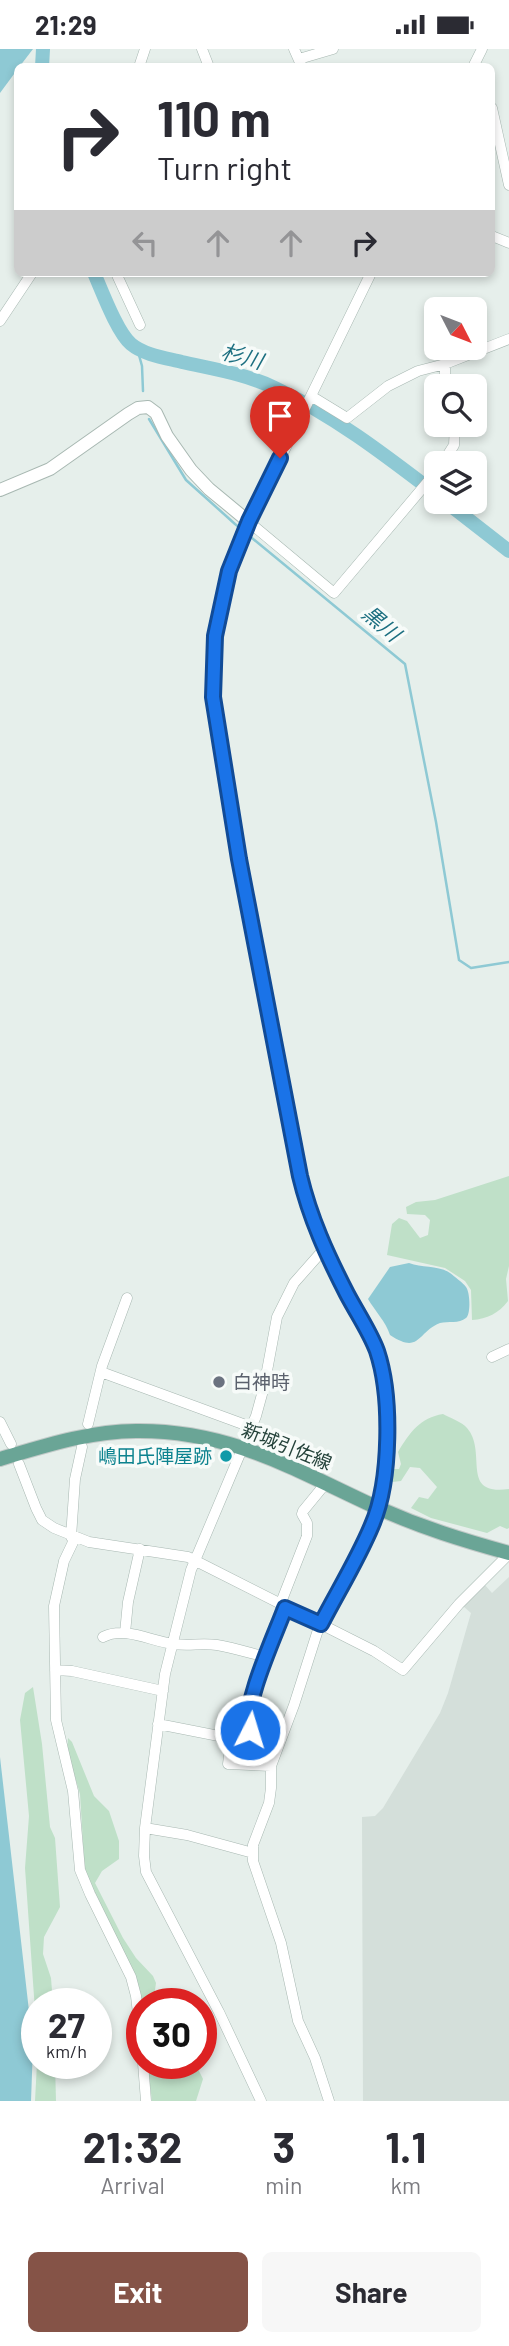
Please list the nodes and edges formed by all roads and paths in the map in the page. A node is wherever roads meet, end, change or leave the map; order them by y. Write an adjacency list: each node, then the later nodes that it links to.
1 (333, 49): 2 (street)
2 (298, 58)
3 (495, 121): 4 (street)
4 (509, 184)
5 (29, 277): 8 (street)
6 (118, 277): 9 (street)
7 (369, 277): 13 (street)
8 (0, 321)
9 (140, 325)
10 (509, 339): 11 (street)
11 (445, 364): 12 (street); 13 (street)
12 (445, 374)
13 (310, 398): 16 (street)
14 (424, 486): 16 (street)
15 (0, 490): 16 (street)
16 (248, 524): 17 (street)
17 (324, 1249): 24 (street); 31 (street)
18 (127, 1298): 21 (street)
19 (509, 1349): 20 (street)
20 (492, 1357)
21 (101, 1372): 23 (street); 24 (street)
22 (0, 1422): 25 (street)
23 (88, 1424)
24 (251, 1427): 26 (street)
25 (11, 1444)
26 (244, 1446): 28 (main road, 新城引佐線); 30 (main road, 新城引佐線); 35 (street)
27 (82, 1447): 32 (street)
28 (0, 1459)
29 (19, 1464): 32 (street)
30 (326, 1482): 31 (main road, 新城引佐線); 36 (street)
31 (378, 1508): 34 (main road, 新城引佐線); 37 (street)
32 (73, 1537): 33 (street); 42 (street)
33 (140, 1549): 35 (street); 38 (street)
34 (509, 1553): 37 (street)
35 (194, 1560): 36 (street); 40 (street)
36 (283, 1607): 37 (street); 41 (street)
37 (321, 1624): 47 (street)
38 (125, 1633): 39 (street); 40 (street)
39 (103, 1637)
40 (172, 1644): 41 (street); 43 (street)
41 (266, 1657): 44 (street)
42 (55, 1671): 43 (street); 50 (street)
43 (163, 1691): 45 (street)
44 (247, 1723): 46 (street); 47 (street)
45 (158, 1724): 46 (street); 48 (street)
46 (234, 1739): 47 (street)
47 (269, 1766): 49 (street)
48 (145, 1828): 49 (street); 53 (street)
49 (253, 1853): 54 (street)
50 (134, 1988)
51 (145, 2079): 52 (street)
52 (146, 2101)
53 (261, 2101)
54 (330, 2101)

